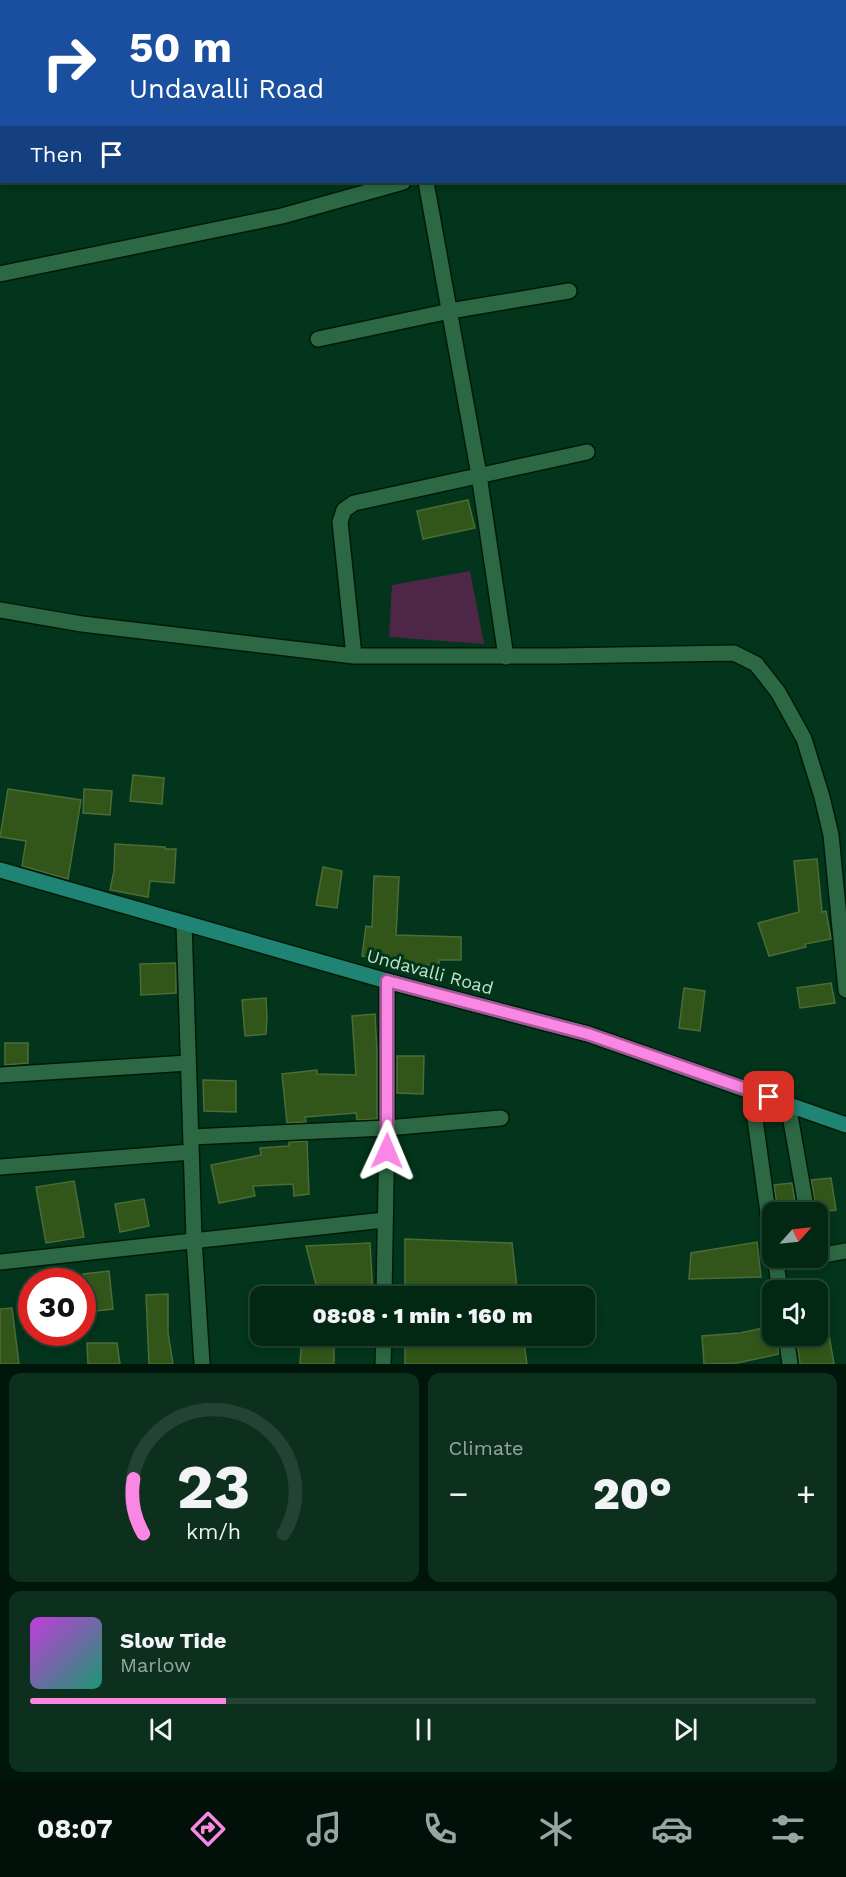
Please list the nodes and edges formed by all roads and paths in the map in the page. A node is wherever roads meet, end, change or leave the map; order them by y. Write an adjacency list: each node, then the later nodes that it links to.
1 (399, 183): 3 (street)
2 (426, 183): 5 (street)
3 (0, 274)
4 (569, 291): 5 (street)
5 (450, 311): 6 (street); 8 (street)
6 (318, 339)
7 (587, 452): 8 (street)
8 (479, 475): 10 (street); 11 (street)
9 (0, 610): 10 (street)
10 (354, 656): 11 (street)
11 (506, 657): 15 (street)
12 (0, 870): 13 (main road, Undavalli Road)
13 (184, 923): 14 (main road, Undavalli Road); 16 (street)
14 (387, 981): 18 (main road, Undavalli Road); 22 (street)
15 (846, 990)
16 (188, 1063): 17 (street); 23 (street)
17 (0, 1075)
18 (751, 1091): 19 (main road, Undavalli Road); 25 (street)
19 (788, 1104): 21 (main road, Undavalli Road); 26 (street)
20 (501, 1118): 22 (street)
21 (846, 1125)
22 (387, 1128): 23 (street); 27 (street)
23 (191, 1145): 24 (street); 28 (street)
24 (0, 1167)
25 (767, 1202)
26 (805, 1202)
27 (384, 1220): 28 (street); 32 (street)
28 (194, 1239): 31 (street); 35 (street)
29 (846, 1251): 30 (street)
30 (828, 1254)
31 (0, 1262)
32 (384, 1286)
33 (384, 1346): 36 (street)
34 (788, 1346): 37 (street)
35 (202, 1364)
36 (384, 1364)
37 (790, 1364)

